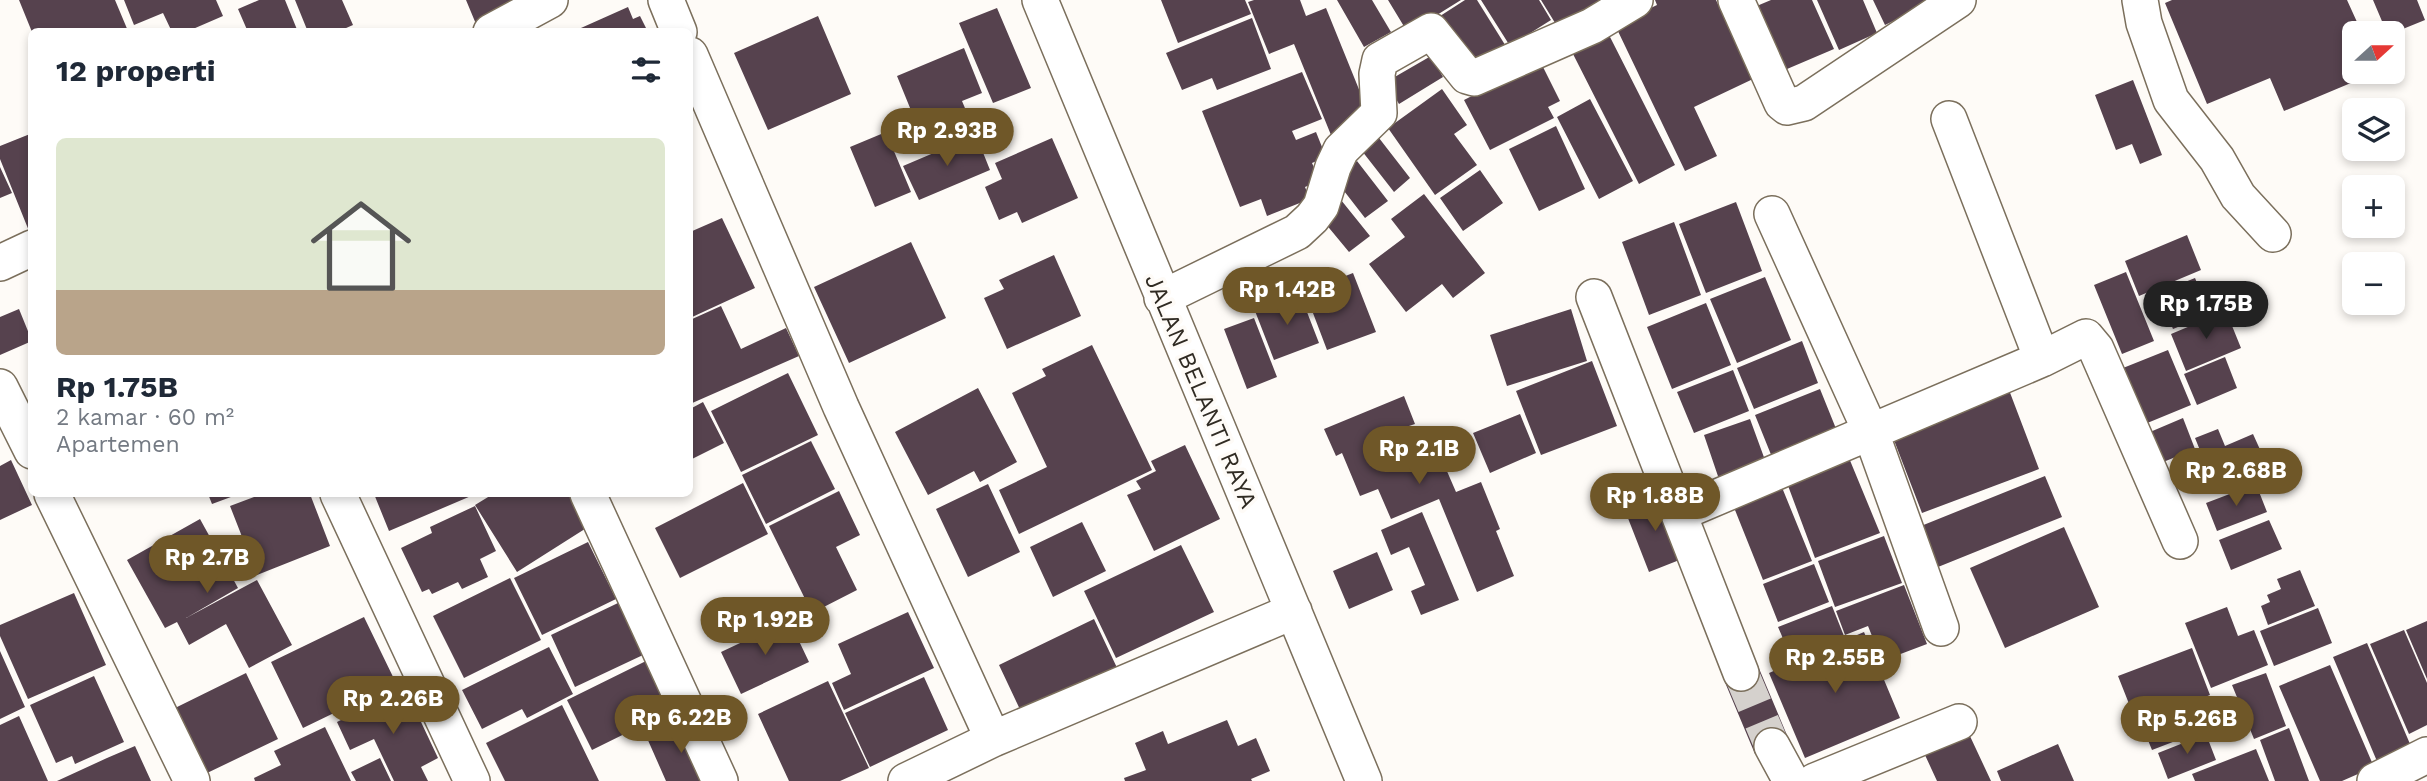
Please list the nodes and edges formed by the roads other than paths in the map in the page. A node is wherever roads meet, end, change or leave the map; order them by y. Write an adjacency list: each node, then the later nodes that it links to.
1 (550, 0): 8 (street)
2 (666, 0): 9 (street)
3 (1636, 0): 17 (street)
4 (1735, 0): 5 (street)
5 (1958, 0)
6 (2140, 0): 13 (street)
7 (1052, 4): 17 (street, JALAN BELANTI RAYA)
8 (498, 28)
9 (677, 28)
10 (693, 62): 31 (street)
11 (1949, 119): 18 (street)
12 (1772, 214): 20 (street)
13 (2273, 234)
14 (28, 250): 15 (street)
15 (0, 262)
16 (1594, 297): 25 (street)
17 (1162, 298): 27 (street, JALAN BELANTI RAYA)
18 (2042, 359): 20 (street); 26 (street)
19 (0, 387): 21 (street)
20 (1870, 430): 25 (street); 28 (street)
21 (28, 443)
22 (53, 497): 34 (street)
23 (339, 497): 35 (street)
24 (589, 497): 36 (street)
25 (1680, 513): 29 (street)
26 (2180, 541)
27 (1294, 611): 31 (street); 38 (street, JALAN BELANTI RAYA)
28 (1941, 628)
29 (1741, 673)
30 (1959, 722): 40 (street)
31 (993, 739): 37 (street)
32 (1772, 746): 39 (street)
33 (2427, 755): 41 (street)
34 (192, 781)
35 (472, 781)
36 (720, 781)
37 (905, 781)
38 (1364, 781)
39 (1791, 781)
40 (1815, 781)
41 (2375, 781)

